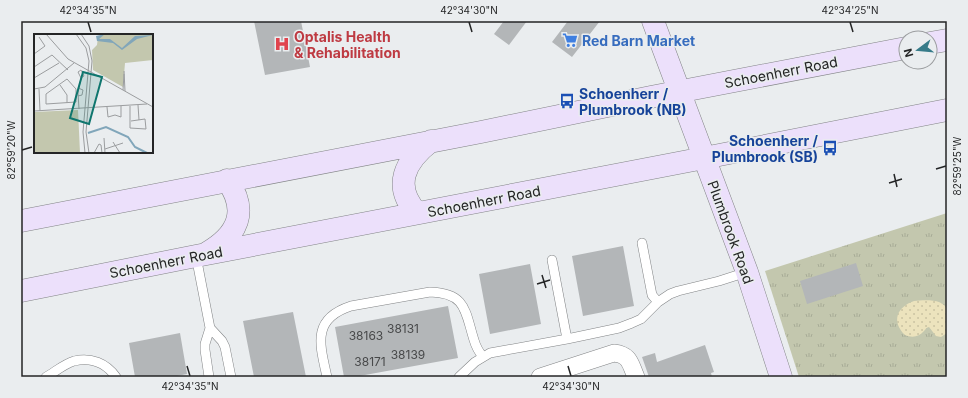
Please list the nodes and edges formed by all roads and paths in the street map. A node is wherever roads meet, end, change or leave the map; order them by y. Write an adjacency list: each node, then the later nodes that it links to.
1 (653, 21): 3 (main road, Plumbrook Road)
2 (898, 50): 3 (main road, Schoenherr Road)
3 (679, 92): 5 (main road, Schoenherr Road); 6 (main road, Plumbrook Road)
4 (946, 110): 6 (main road, Schoenherr Road)
5 (431, 141): 7 (main road, Schoenherr Road); 8 (main road)
6 (704, 158): 8 (main road, Schoenherr Road); 13 (main road, Plumbrook Road)
7 (227, 180): 9 (main road, Schoenherr Road); 11 (main road)
8 (417, 214): 11 (main road, Schoenherr Road)
9 (21, 221)
10 (642, 243): 15 (lane)
11 (200, 255): 14 (main road, Schoenherr Road); 16 (lane)
12 (552, 260): 17 (lane)
13 (747, 272): 15 (lane); 27 (main road, Plumbrook Road)
14 (21, 291)
15 (658, 302): 17 (lane)
16 (210, 328): 21 (lane); 22 (lane)
17 (567, 339): 18 (lane)
18 (483, 357): 23 (lane); 24 (lane)
19 (46, 377): 20 (lane)
20 (116, 377)
21 (209, 377)
22 (231, 377)
23 (327, 377)
24 (459, 377)
25 (540, 377): 26 (street)
26 (636, 377)
27 (781, 377)

